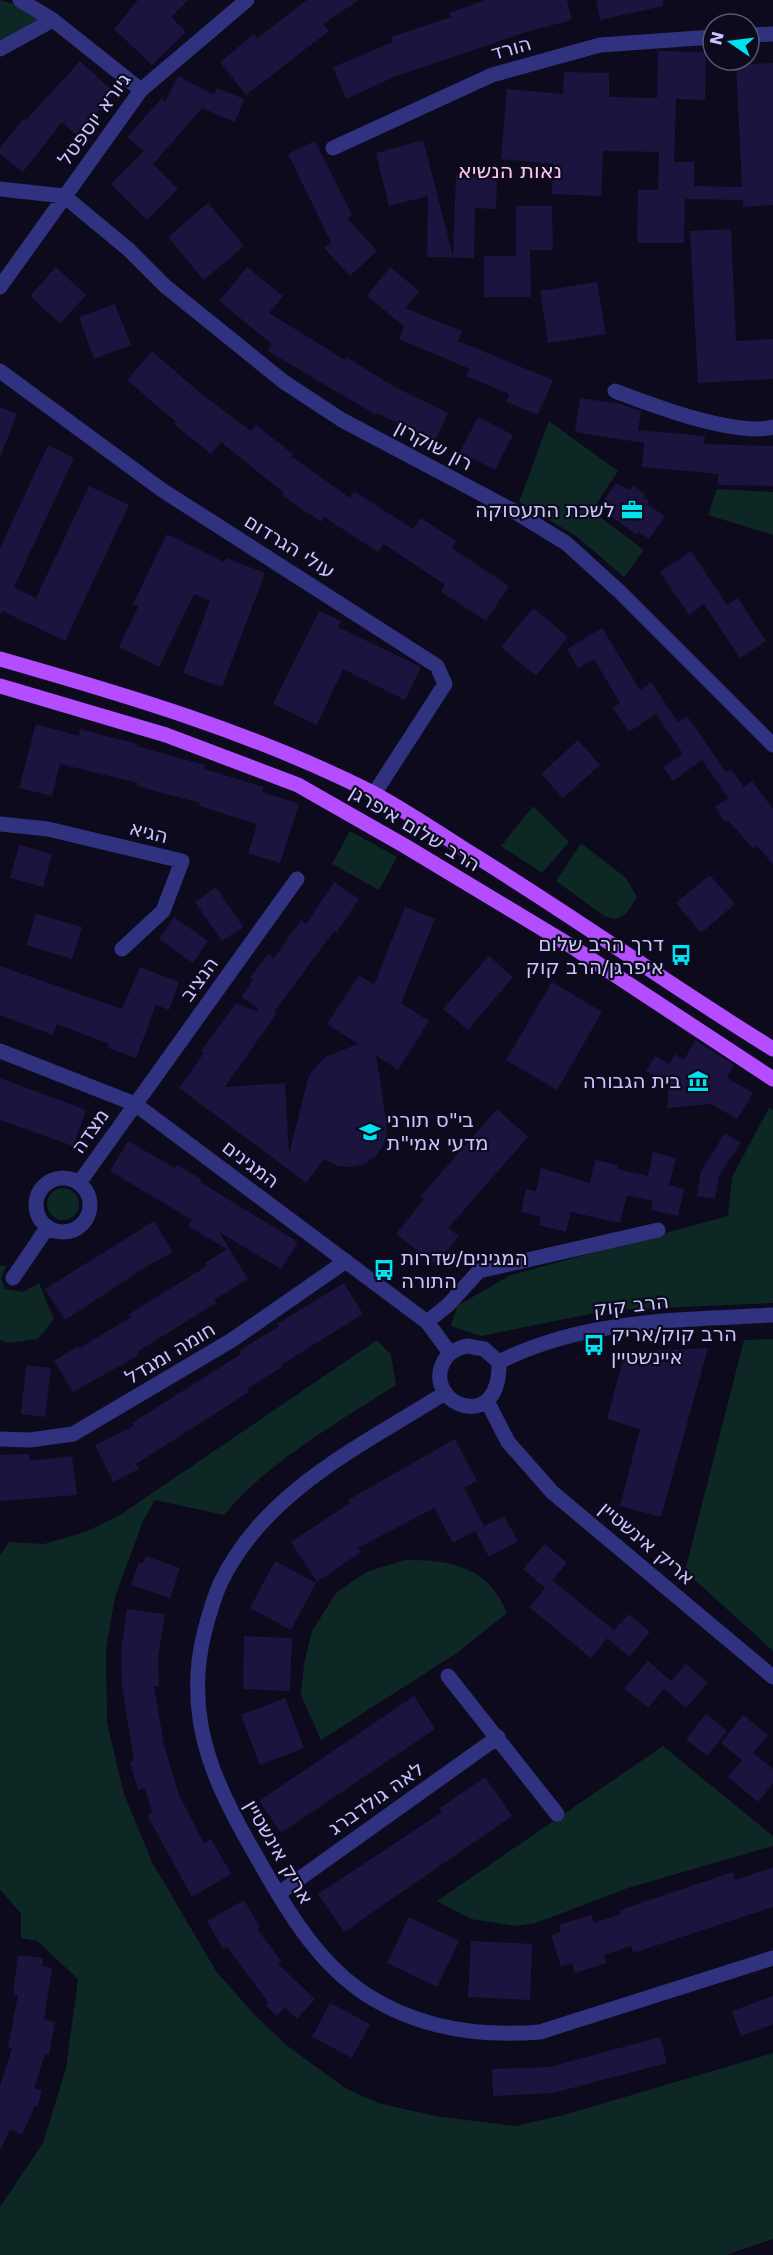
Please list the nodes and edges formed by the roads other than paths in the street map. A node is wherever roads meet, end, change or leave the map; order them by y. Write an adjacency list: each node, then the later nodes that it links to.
1 (20, 0): 3 (street)
2 (248, 0): 6 (street, גיורא יוספטל)
3 (54, 20): 5 (street); 6 (street)
4 (701, 39): 7 (street, הורד)
5 (0, 49)
6 (141, 90): 9 (street, גיורא יוספטל)
7 (333, 148)
8 (0, 189): 9 (street)
9 (64, 196): 10 (street, גיורא יוספטל); 16 (street, רון שוקרון)
10 (0, 287)
11 (0, 371): 17 (street, עולי הגרדום)
12 (615, 391): 13 (street)
13 (773, 427)
14 (0, 659): 17 (main road, הרב שלום איפרגן)
15 (0, 686): 23 (main road, הרב שלום איפרגן)
16 (773, 745)
17 (374, 794): 21 (main road, הרב שלום איפרגן)
18 (0, 824): 20 (street, הגיא)
19 (297, 879): 24 (street, הנציב)
20 (122, 950)
21 (773, 1049)
22 (0, 1051): 24 (street, המגינים)
23 (773, 1079)
24 (135, 1104): 25 (street, מצדה); 28 (street, המגינים)
25 (79, 1183): 26 (street); 26 (street)
26 (47, 1228): 29 (street)
27 (658, 1230): 31 (street)
28 (345, 1261): 31 (street, המגינים); 36 (street, חומה ומגדל)
29 (13, 1278)
30 (773, 1315): 33 (street, הרב קוק)
31 (427, 1322): 32 (street, המגינים)
32 (450, 1353): 33 (street); 34 (street)
33 (499, 1362): 35 (street)
34 (444, 1393): 35 (street); 41 (street, אריק אינשטיין)
35 (487, 1401): 38 (street, אריק אינשטיין)
36 (0, 1439)
37 (448, 1676): 39 (street)
38 (773, 1677)
39 (498, 1737): 40 (street); 41 (street, לאה גולדברג)
40 (557, 1814)
41 (278, 1893): 42 (street, אריק אינשטיין)
42 (773, 1958)

